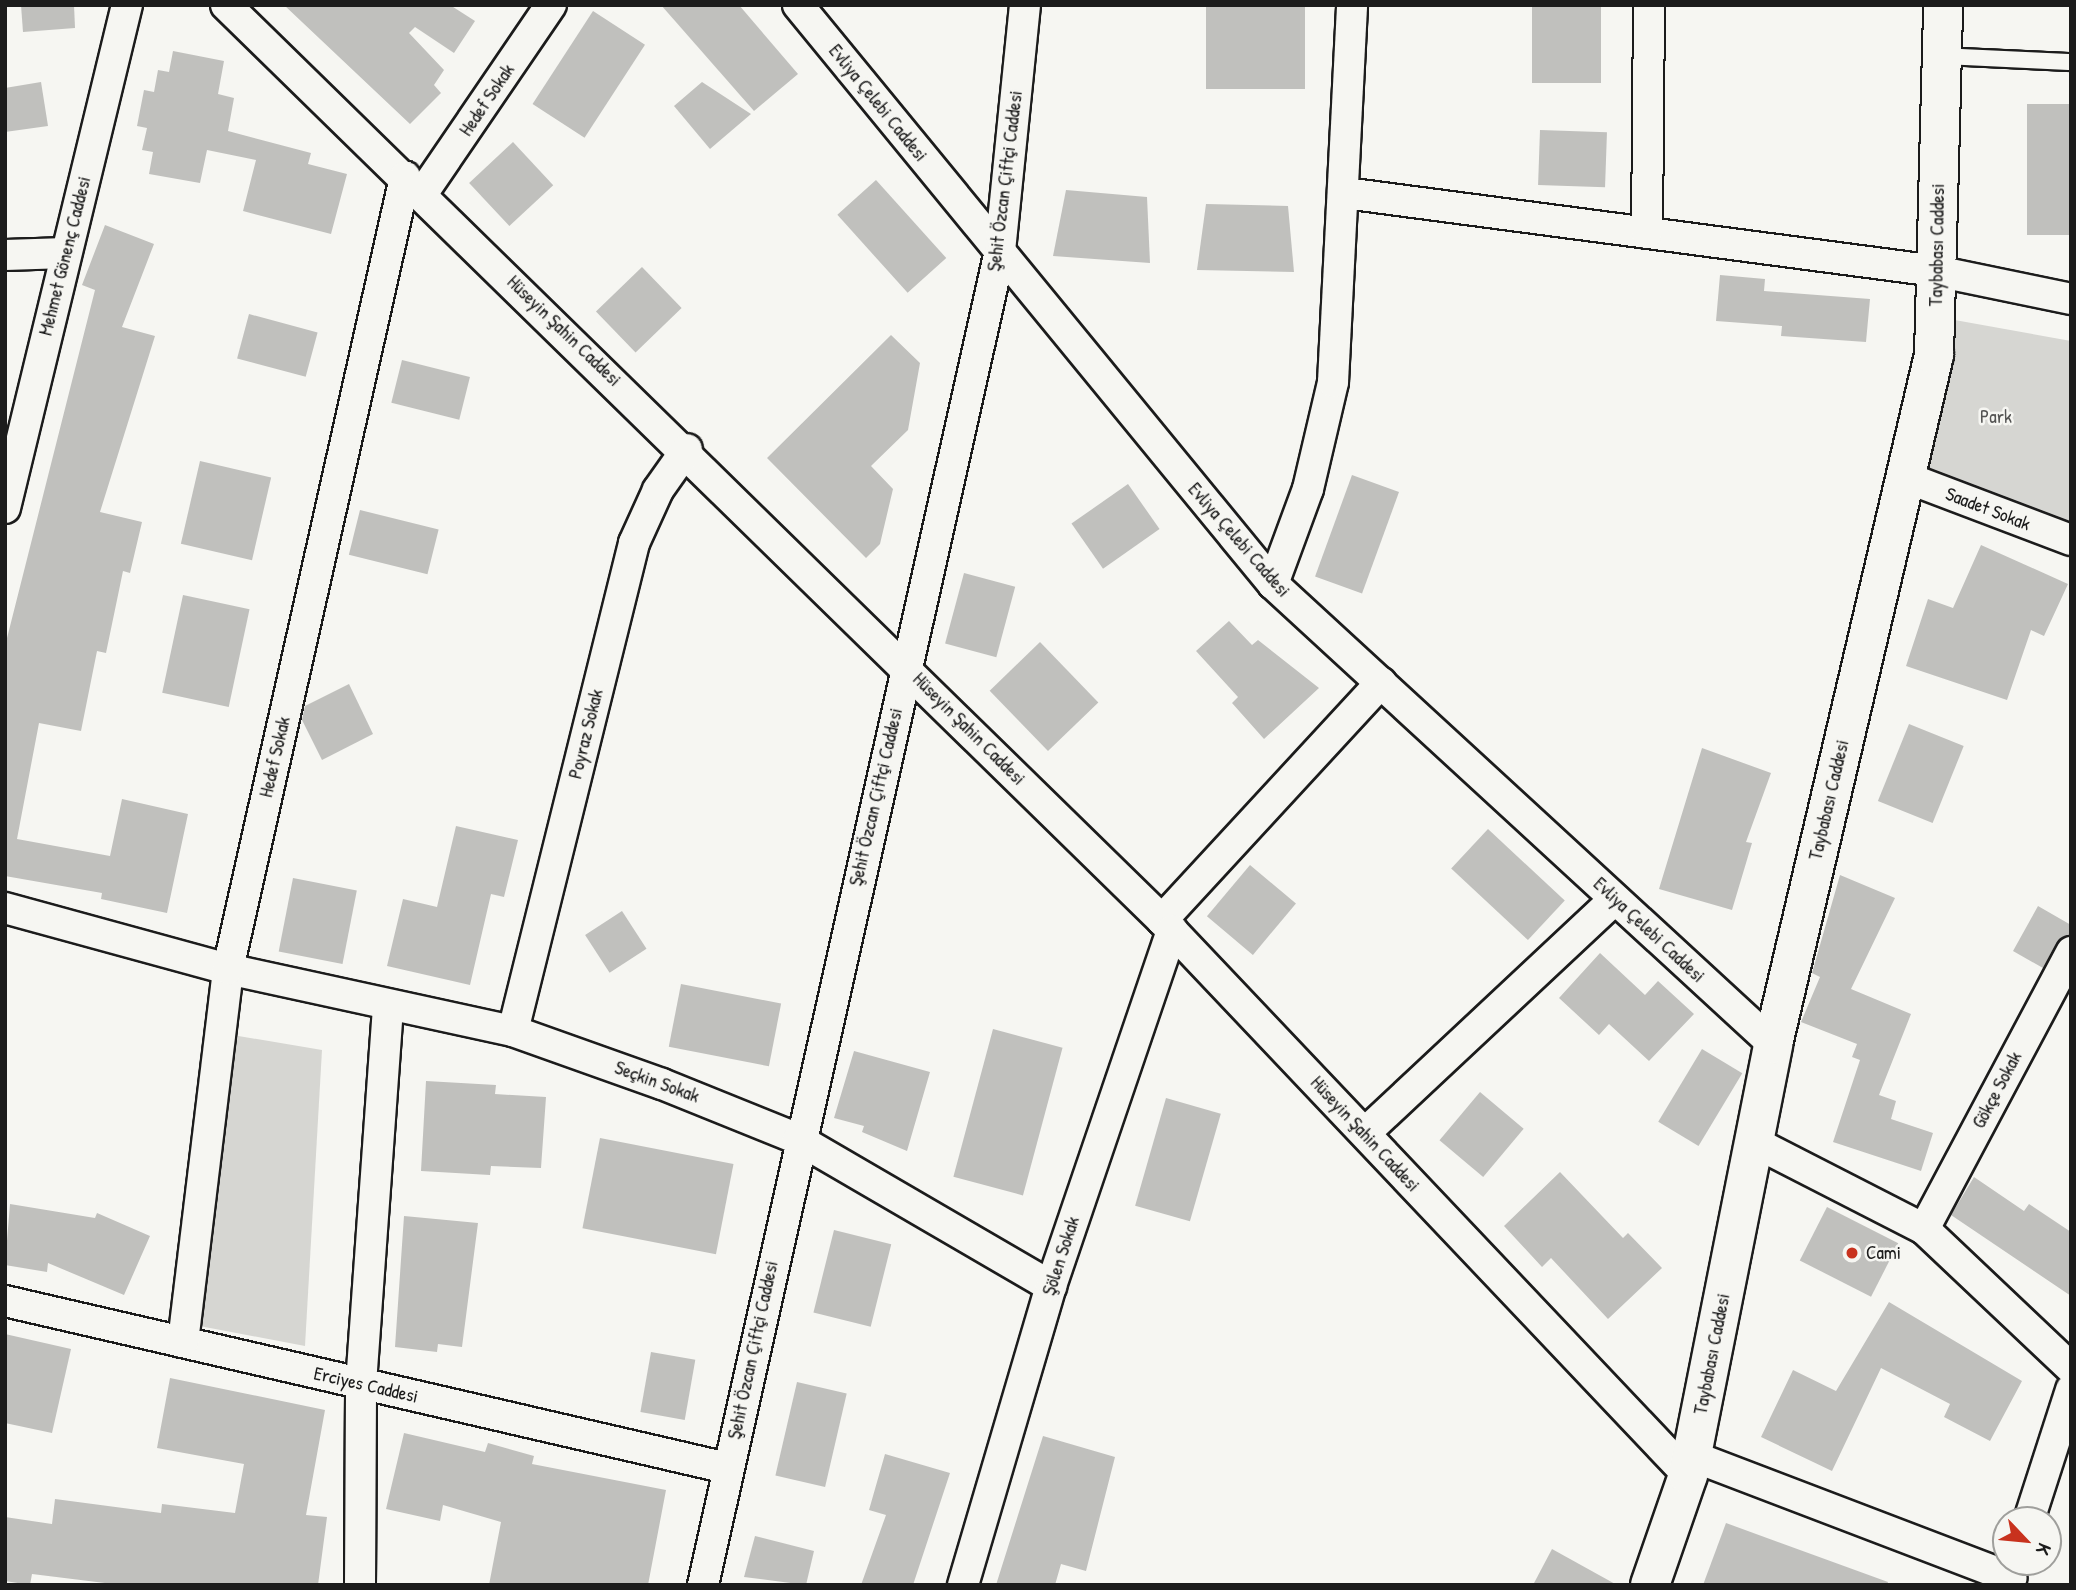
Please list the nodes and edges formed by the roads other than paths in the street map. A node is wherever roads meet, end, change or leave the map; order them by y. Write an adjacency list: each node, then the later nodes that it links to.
1 (127, 5): 15 (street, Mehmet Gönenç Caddesi)
2 (226, 5): 11 (street, Hüseyin Şahin Caddesi)
3 (551, 5): 11 (street, Hedef Sokak)
4 (798, 5): 14 (street, Evliya Çelebi Caddesi)
5 (1025, 5): 14 (street, Şehit Özcan Çiftçi Caddesi)
6 (1352, 5): 12 (street)
7 (1650, 5): 13 (street)
8 (1943, 5): 9 (street, Taybabası Caddesi)
9 (1942, 57): 10 (lane); 17 (street, Taybabası Caddesi)
10 (2071, 62)
11 (413, 186): 19 (street, Hüseyin Şahin Caddesi); 30 (street, Hedef Sokak)
12 (1345, 193): 13 (street); 23 (street)
13 (1647, 233): 17 (street)
14 (1000, 251): 23 (street, Evliya Çelebi Caddesi); 24 (street, Şehit Özcan Çiftçi Caddesi)
15 (66, 253): 16 (street); 21 (street, Mehmet Gönenç Caddesi)
16 (5, 255)
17 (1936, 271): 18 (street); 20 (street, Taybabası Caddesi)
18 (2071, 299)
19 (687, 449): 24 (street, Hüseyin Şahin Caddesi); 32 (street, Poyraz Sokak)
20 (1905, 477): 22 (street, Saadet Sokak); 33 (street, Taybabası Caddesi)
21 (5, 508)
22 (2071, 540)
23 (1273, 584): 25 (street, Evliya Çelebi Caddesi)
24 (906, 666): 28 (street, Hüseyin Şahin Caddesi); 35 (street, Şehit Özcan Çiftçi Caddesi)
25 (1381, 683): 26 (street, Evliya Çelebi Caddesi); 28 (street)
26 (1615, 898): 33 (street, Evliya Çelebi Caddesi); 34 (street)
27 (5, 908): 30 (street, Seçkin Sokak)
28 (1167, 925): 34 (street, Hüseyin Şahin Caddesi); 38 (street, Şölen Sokak)
29 (2071, 952): 37 (street, Gökçe Sokak)
30 (228, 970): 31 (street, Seçkin Sokak); 40 (street, Hedef Sokak)
31 (388, 1006): 32 (street, Seçkin Sokak); 42 (street)
32 (513, 1031): 35 (street, Seçkin Sokak)
33 (1773, 1044): 36 (street, Taybabası Caddesi)
34 (1365, 1133): 44 (street, Hüseyin Şahin Caddesi)
35 (797, 1139): 38 (street, Seçkin Sokak); 45 (street, Şehit Özcan Çiftçi Caddesi)
36 (1754, 1142): 37 (street); 44 (street, Taybabası Caddesi)
37 (1924, 1229): 41 (street)
38 (1051, 1286): 50 (street, Şölen Sokak)
39 (5, 1301): 40 (street, Erciyes Caddesi)
40 (183, 1342): 42 (street, Erciyes Caddesi)
41 (2071, 1368)
42 (361, 1384): 45 (street, Erciyes Caddesi); 48 (street)
43 (2071, 1390): 46 (street)
44 (1690, 1465): 47 (street); 51 (street, Taybabası Caddesi)
45 (727, 1468): 49 (street, Şehit Özcan Çiftçi Caddesi)
46 (2034, 1506)
47 (1992, 1568)
48 (360, 1585)
49 (703, 1585)
50 (963, 1585)
51 (1650, 1585)

